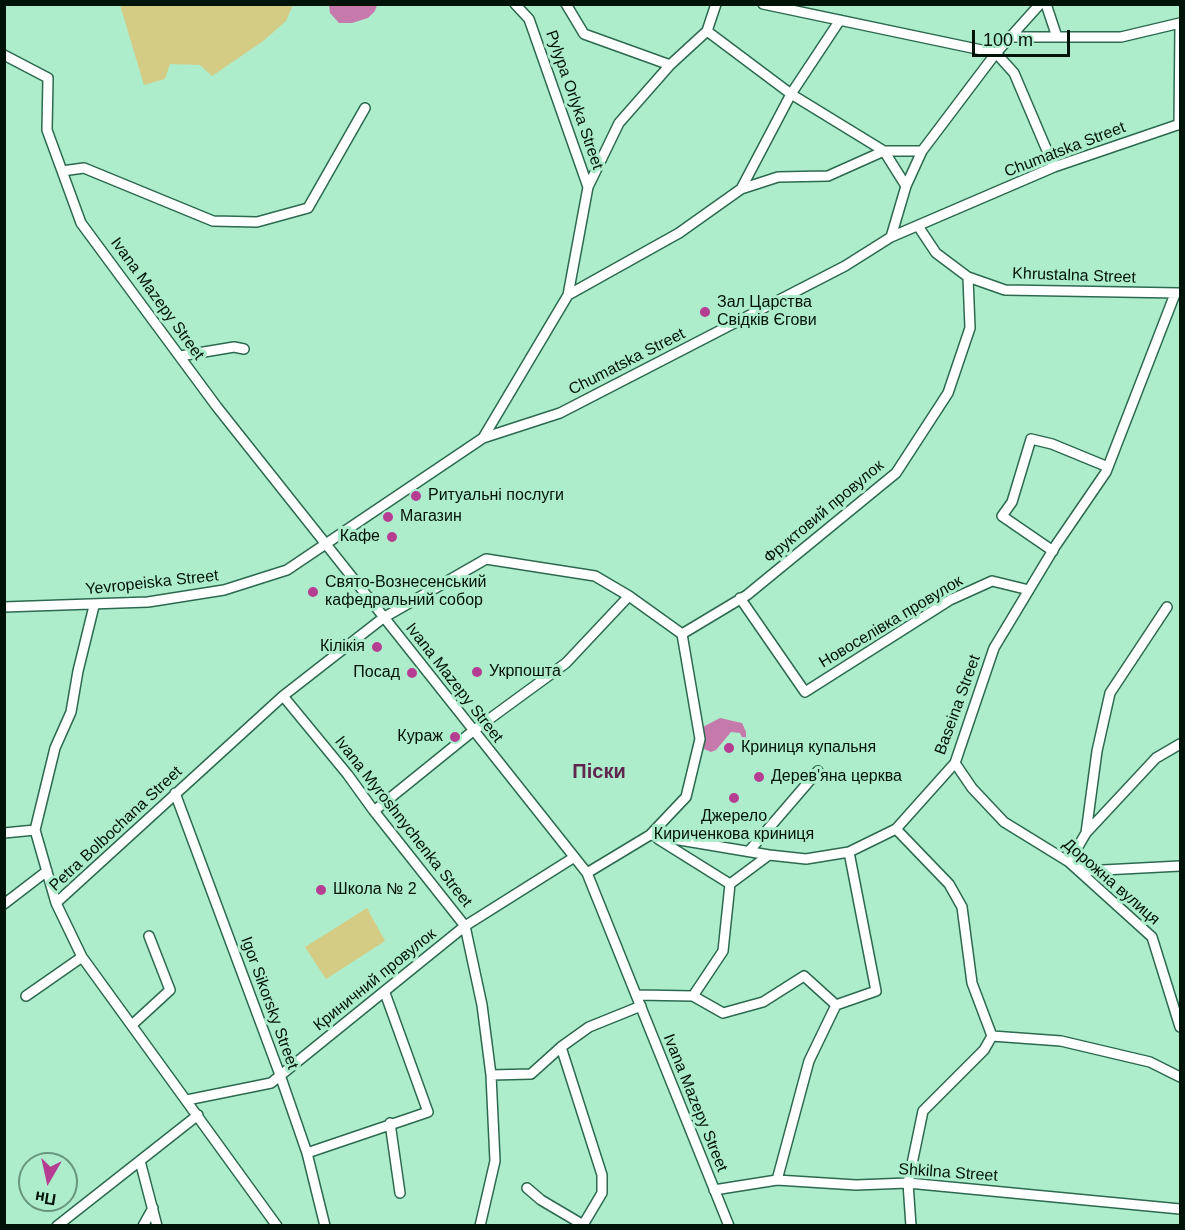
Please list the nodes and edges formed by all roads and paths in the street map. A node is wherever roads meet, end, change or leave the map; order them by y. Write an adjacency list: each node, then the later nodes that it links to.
1 (515, 4): 23 (street, Pylypa Orlyka Street)
2 (566, 4): 14 (street)
3 (716, 4): 9 (street)
4 (763, 4): 7 (street)
5 (1040, 4): 10 (street)
6 (1046, 4): 11 (street)
7 (840, 20): 12 (street); 15 (street)
8 (1180, 23): 11 (street); 17 (street)
9 (707, 31): 14 (street); 15 (street)
10 (1010, 37): 11 (street); 12 (street)
11 (1057, 37)
12 (996, 53): 19 (street); 20 (street)
13 (4, 55): 21 (street, Ivana Mazepy Street)
14 (670, 65): 23 (street)
15 (791, 94): 18 (street); 24 (street)
16 (365, 108): 21 (street)
17 (1180, 124): 20 (street, Chumatska Street)
18 (884, 151): 19 (street); 22 (street); 24 (street)
19 (922, 151): 22 (street)
20 (1054, 167): 25 (street, Chumatska Street)
21 (62, 171): 31 (street, Ivana Mazepy Street)
22 (906, 186): 26 (street)
23 (588, 187): 29 (street, Pylypa Orlyka Street)
24 (741, 189): 29 (street)
25 (918, 226): 26 (street, Chumatska Street); 27 (street, Khrustalna Street)
26 (891, 237): 32 (street, Chumatska Street)
27 (968, 277): 28 (street, Khrustalna Street); 38 (street, Фруктовий провулок)
28 (1178, 294): 33 (street, Baseina Street)
29 (568, 295): 32 (street, Pylypa Orlyka Street)
30 (244, 349): 31 (street)
31 (180, 356): 34 (street, Ivana Mazepy Street)
32 (483, 438): 34 (street, Chumatska Street)
33 (1108, 467): 35 (street, Baseina Street); 35 (street)
34 (328, 544): 39 (street, Yevropeiska Street); 42 (street, Ivana Mazepy Street)
35 (1053, 551): 36 (street, Baseina Street)
36 (1029, 590): 38 (street, Новоселівка провулок); 47 (street, Baseina Street)
37 (629, 596): 42 (street, Petra Bolbochana Street); 43 (street, Petra Bolbochana Street); 45 (street)
38 (740, 598): 43 (street, Фруктовий провулок)
39 (94, 606): 40 (street, Yevropeiska Street); 52 (street)
40 (4, 607)
41 (1167, 607): 54 (street)
42 (383, 618): 44 (street, Petra Bolbochana Street); 45 (street, Ivana Mazepy Street)
43 (682, 634): 55 (street)
44 (283, 696): 49 (street, Petra Bolbochana Street); 50 (street, Ivana Myroshnychenka Street)
45 (472, 731): 50 (street); 59 (street, Ivana Mazepy Street)
46 (1180, 744): 54 (street)
47 (955, 763): 51 (street, Baseina Street); 60 (street, Дорожна вулиця)
48 (818, 771): 56 (street)
49 (175, 793): 65 (street, Petra Bolbochana Street); 80 (street, Igor Sikorsky Street)
50 (374, 811): 67 (street, Ivana Myroshnychenka Street)
51 (896, 829): 57 (street, Baseina Street); 78 (street)
52 (35, 830): 53 (street); 62 (street)
53 (4, 833)
54 (1086, 833): 60 (street)
55 (652, 836): 56 (street, Baseina Street); 63 (street); 64 (street)
56 (750, 850): 58 (street, Baseina Street)
57 (849, 852): 58 (street, Baseina Street); 74 (street)
58 (769, 855): 64 (street)
59 (573, 858): 63 (street, Ivana Mazepy Street); 67 (street, Криничний провулок)
60 (1069, 862): 61 (street); 77 (street, Дорожна вулиця)
61 (1180, 866)
62 (46, 871): 65 (street); 66 (street)
63 (587, 873): 71 (street, Ivana Mazepy Street)
64 (730, 884): 73 (street)
65 (56, 903): 69 (street, Petra Bolbochana Street)
66 (4, 904)
67 (465, 926): 70 (street, Криничний провулок); 81 (street, Ivana Myroshnychenka Street)
68 (149, 936): 76 (street)
69 (82, 957): 72 (street); 76 (street, Petra Bolbochana Street)
70 (385, 993): 80 (street, Криничний провулок); 85 (street)
71 (637, 995): 73 (street); 75 (street, Ivana Mazepy Street)
72 (26, 996)
73 (693, 996): 74 (street)
74 (836, 1005): 88 (street)
75 (640, 1006): 79 (street); 91 (street, Ivana Mazepy Street)
76 (133, 1024): 83 (street, Petra Bolbochana Street)
77 (1180, 1027)
78 (992, 1036): 82 (street); 89 (street)
79 (561, 1047): 81 (street); 95 (street)
80 (280, 1075): 83 (street, Криничний провулок); 86 (street, Igor Sikorsky Street)
81 (491, 1075): 101 (street, Ivana Myroshnychenka Street)
82 (1180, 1077)
83 (187, 1100): 84 (street, Petra Bolbochana Street)
84 (198, 1115): 87 (street); 99 (street, Petra Bolbochana Street)
85 (390, 1123): 86 (street); 92 (street)
86 (307, 1153): 100 (street, Igor Sikorsky Street)
87 (140, 1161): 93 (street); 96 (street)
88 (777, 1180): 89 (street, Shkilna Street); 91 (street, Shkilna Street)
89 (908, 1183): 94 (street, Shkilna Street); 103 (street)
90 (527, 1188): 95 (street)
91 (714, 1190): 102 (street, Ivana Mazepy Street)
92 (400, 1193)
93 (153, 1209): 97 (street); 98 (street)
94 (1180, 1209)
95 (584, 1225)
96 (57, 1226)
97 (143, 1226)
98 (157, 1226)
99 (277, 1226)
100 (326, 1226)
101 (480, 1226)
102 (729, 1226)
103 (911, 1226)

